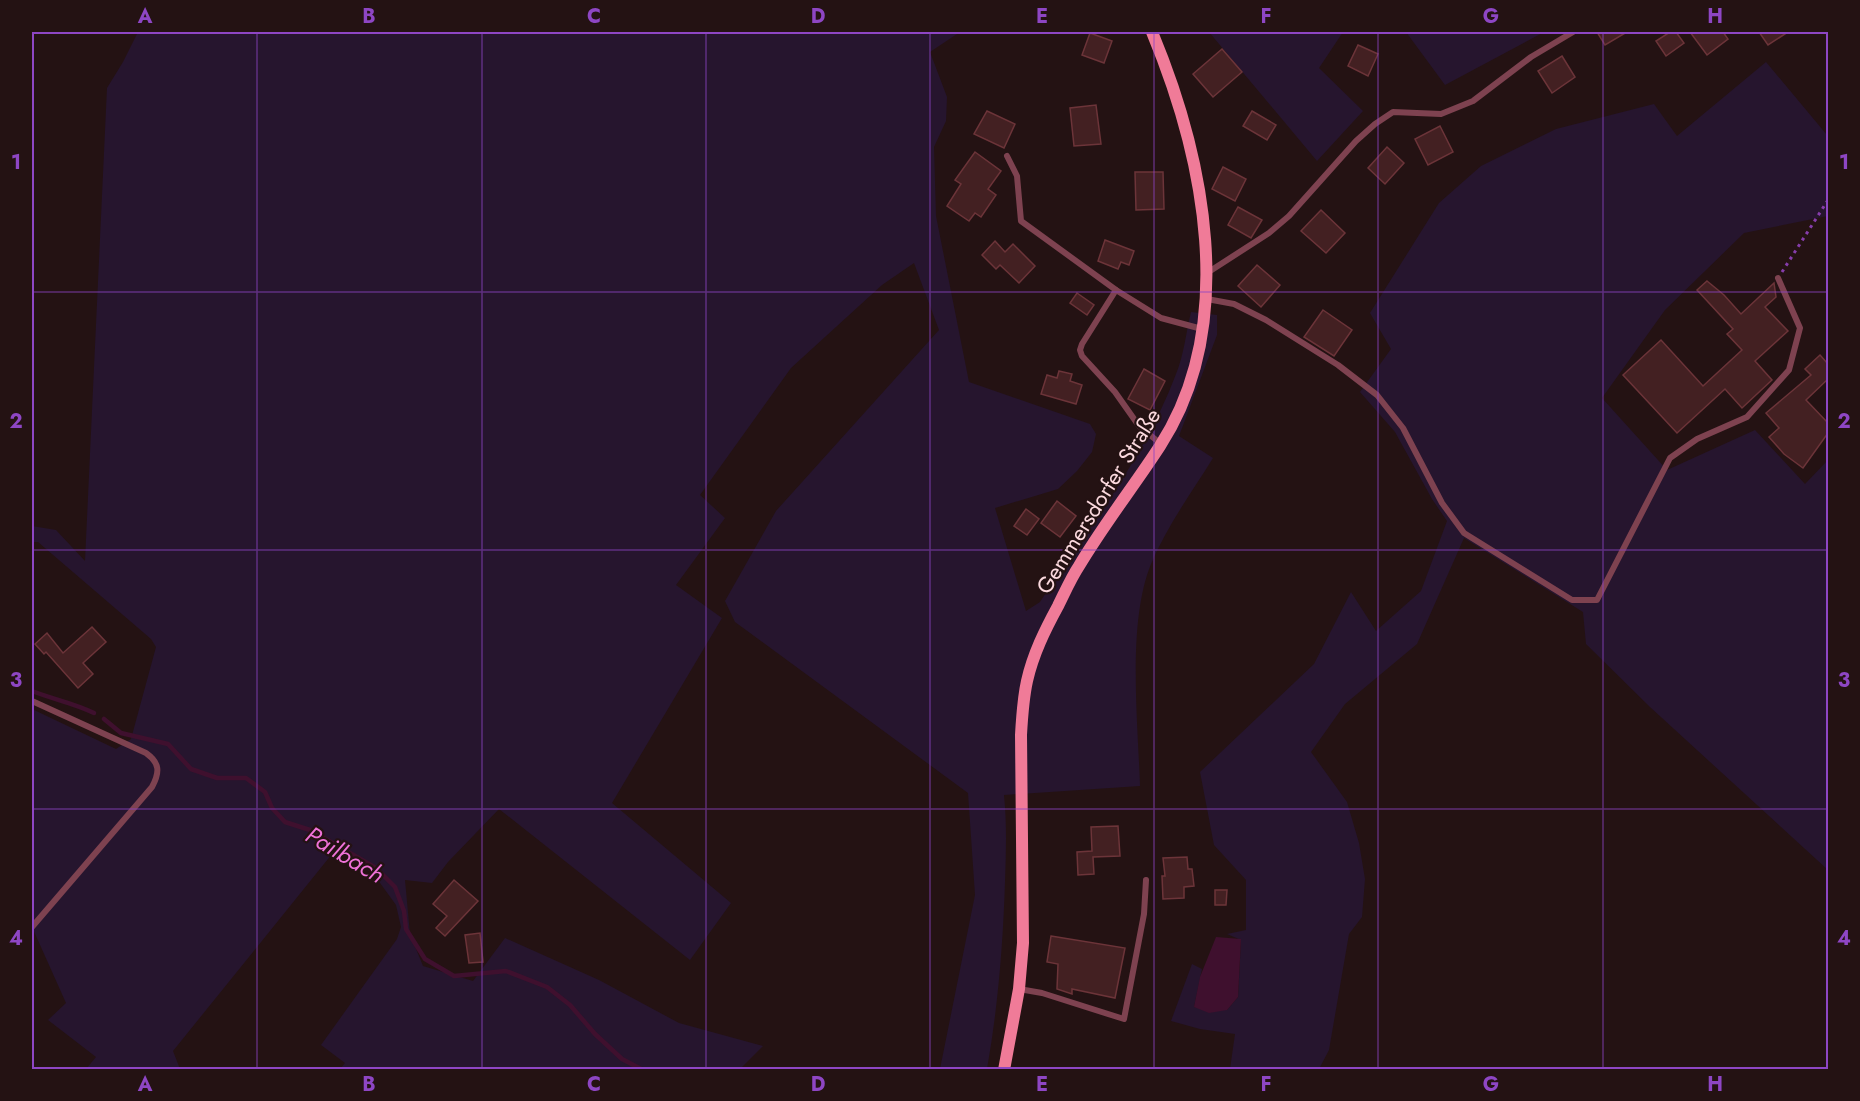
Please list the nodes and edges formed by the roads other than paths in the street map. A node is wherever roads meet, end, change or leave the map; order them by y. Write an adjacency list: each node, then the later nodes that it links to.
1 (1152, 32): 4 (main road, Gemmersdorfer Straße)
2 (1574, 32): 4 (lane)
3 (1007, 156): 6 (lane)
4 (1207, 273): 7 (main road, Gemmersdorfer Straße)
5 (1778, 278): 7 (lane)
6 (1116, 290): 8 (lane); 9 (lane)
7 (1207, 299): 8 (main road, Gemmersdorfer Straße)
8 (1203, 329): 9 (main road, Gemmersdorfer Straße)
9 (1161, 444): 13 (main road, Gemmersdorfer Straße)
10 (32, 701): 12 (lane)
11 (1146, 880): 13 (lane)
12 (32, 927)
13 (1020, 989): 14 (main road, Gemmersdorfer Straße)
14 (1004, 1070)

